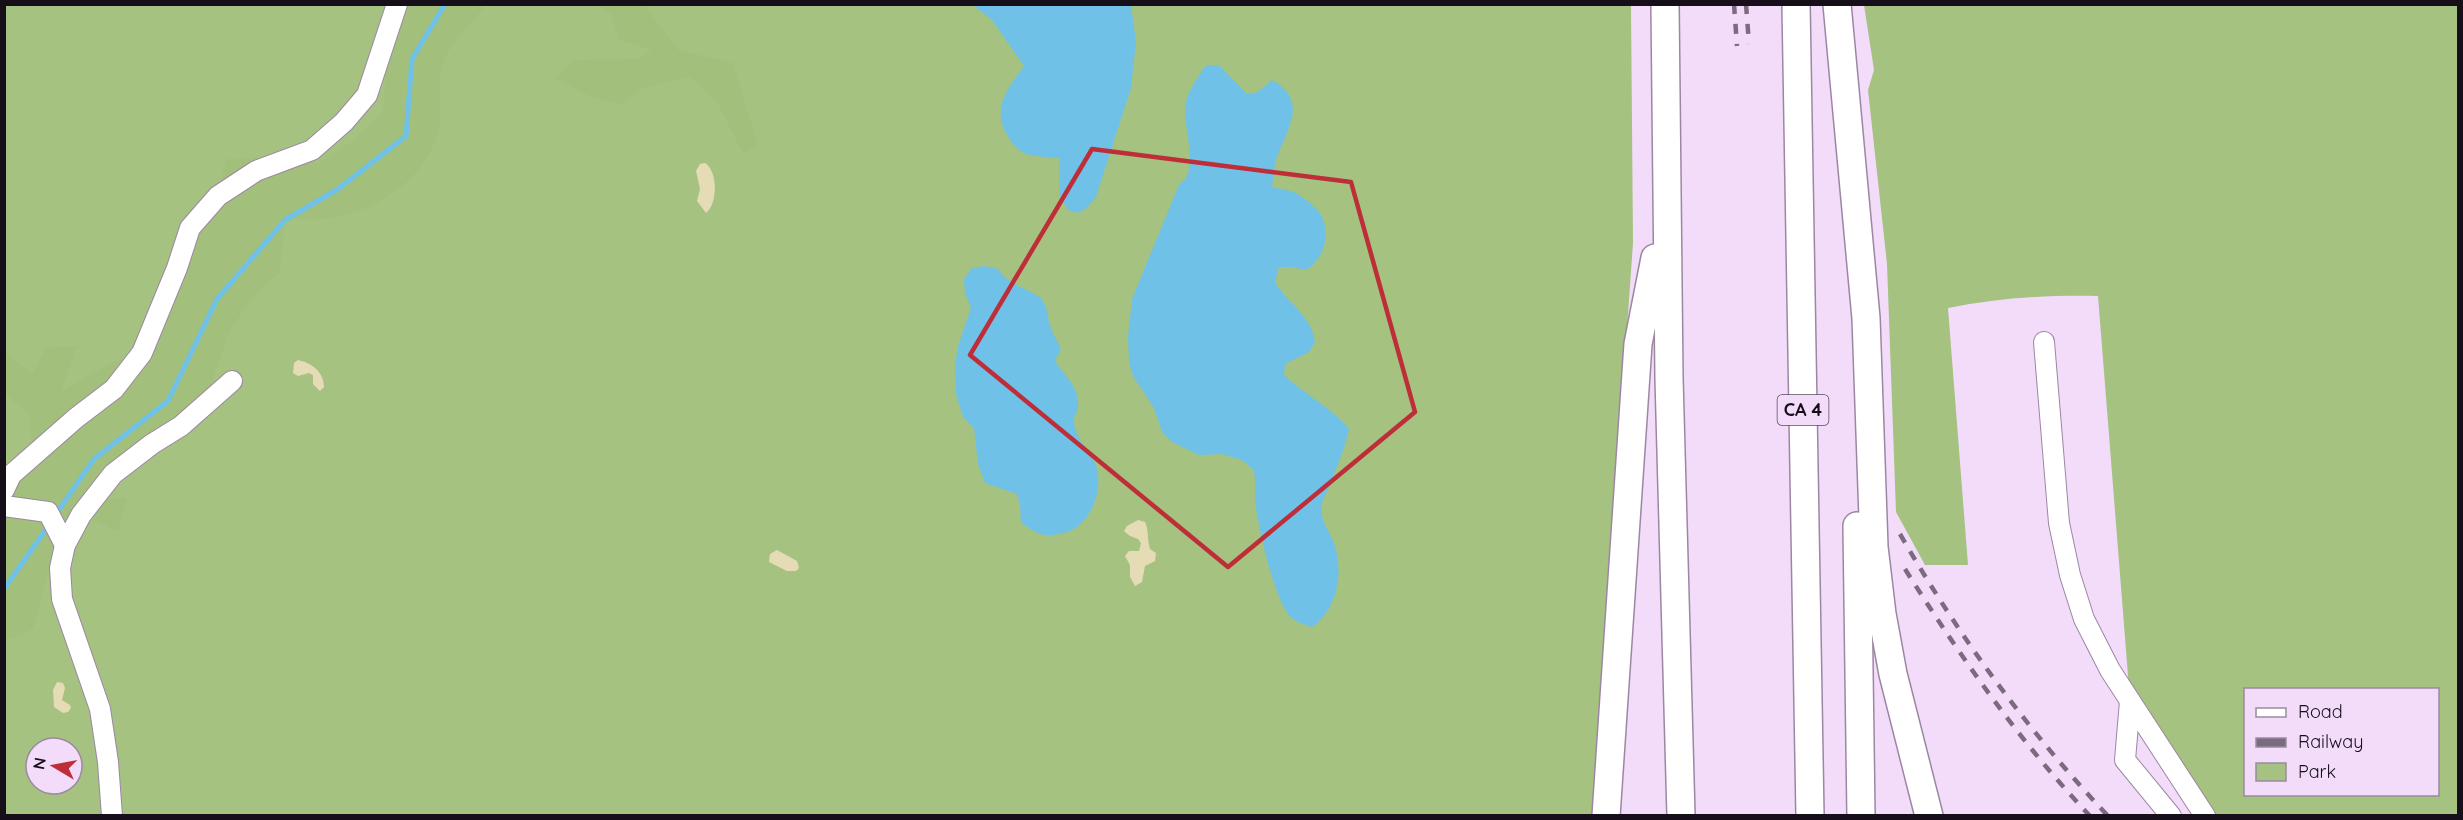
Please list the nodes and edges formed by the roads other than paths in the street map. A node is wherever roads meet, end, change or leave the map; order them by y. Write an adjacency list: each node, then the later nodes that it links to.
1 (397, 4): 9 (lane)
2 (1665, 4): 5 (highway)
3 (1797, 4): 16 (highway, CA 4)
4 (1838, 4): 6 (highway)
5 (1666, 204): 14 (highway); 15 (highway)
6 (1859, 236): 17 (highway); 18 (highway)
7 (2044, 342): 12 (lane)
8 (232, 381): 11 (lane)
9 (4, 490)
10 (4, 506): 11 (lane)
11 (65, 545): 13 (lane)
12 (2130, 701): 19 (lane); 20 (lane)
13 (112, 816)
14 (1606, 816)
15 (1681, 816)
16 (1810, 816)
17 (1861, 816)
18 (1929, 816)
19 (2171, 816)
20 (2205, 816)

